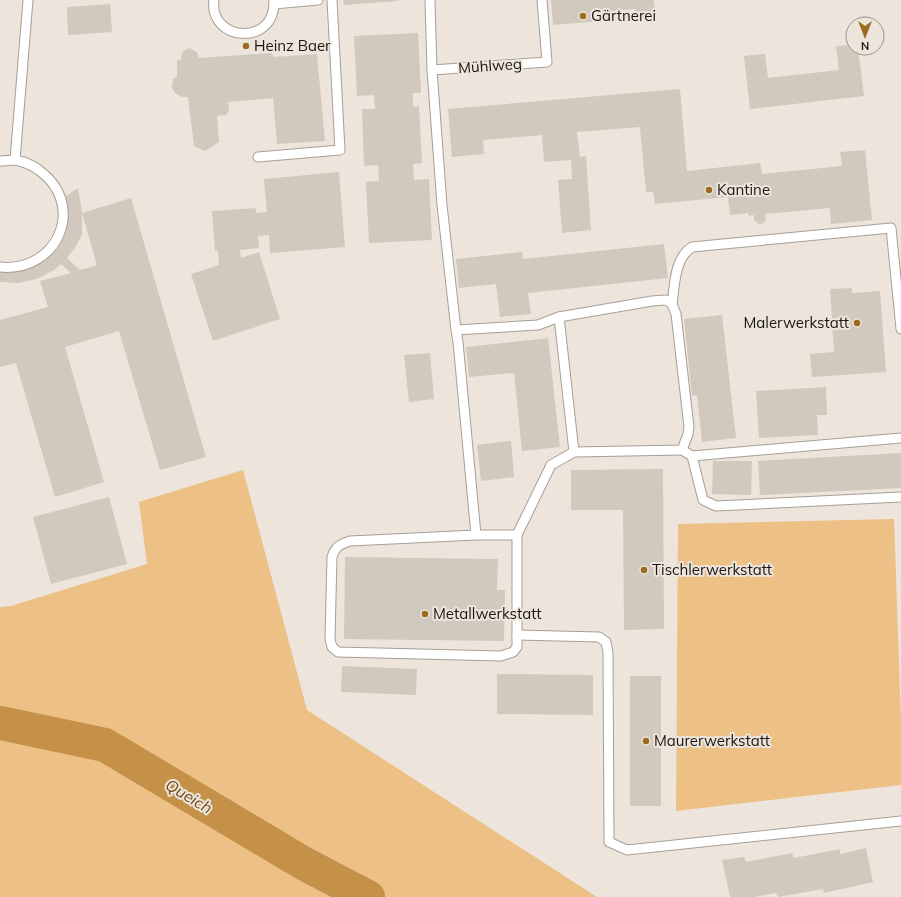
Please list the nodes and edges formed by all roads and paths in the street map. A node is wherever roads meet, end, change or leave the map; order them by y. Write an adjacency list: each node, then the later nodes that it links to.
1 (28, 0): 10 (lane)
2 (214, 0): 7 (lane)
3 (318, 0): 7 (lane)
4 (332, 0): 9 (lane)
5 (430, 0): 8 (lane)
6 (542, 0): 8 (lane, Mühlweg)
7 (274, 2)
8 (432, 70): 18 (lane)
9 (258, 157)
10 (15, 160): 11 (lane); 14 (lane)
11 (0, 161)
12 (901, 226): 13 (lane)
13 (891, 228): 15 (lane); 17 (lane)
14 (0, 267)
15 (672, 304): 16 (lane); 20 (lane)
16 (559, 317): 18 (lane); 21 (lane)
17 (901, 329)
18 (456, 330): 24 (lane)
19 (901, 438): 22 (lane)
20 (682, 450): 21 (lane); 22 (lane)
21 (574, 452): 25 (lane)
22 (692, 456): 23 (lane)
23 (901, 497)
24 (476, 535): 25 (lane); 26 (lane)
25 (517, 535): 26 (lane)
26 (517, 635): 27 (lane)
27 (901, 821)

